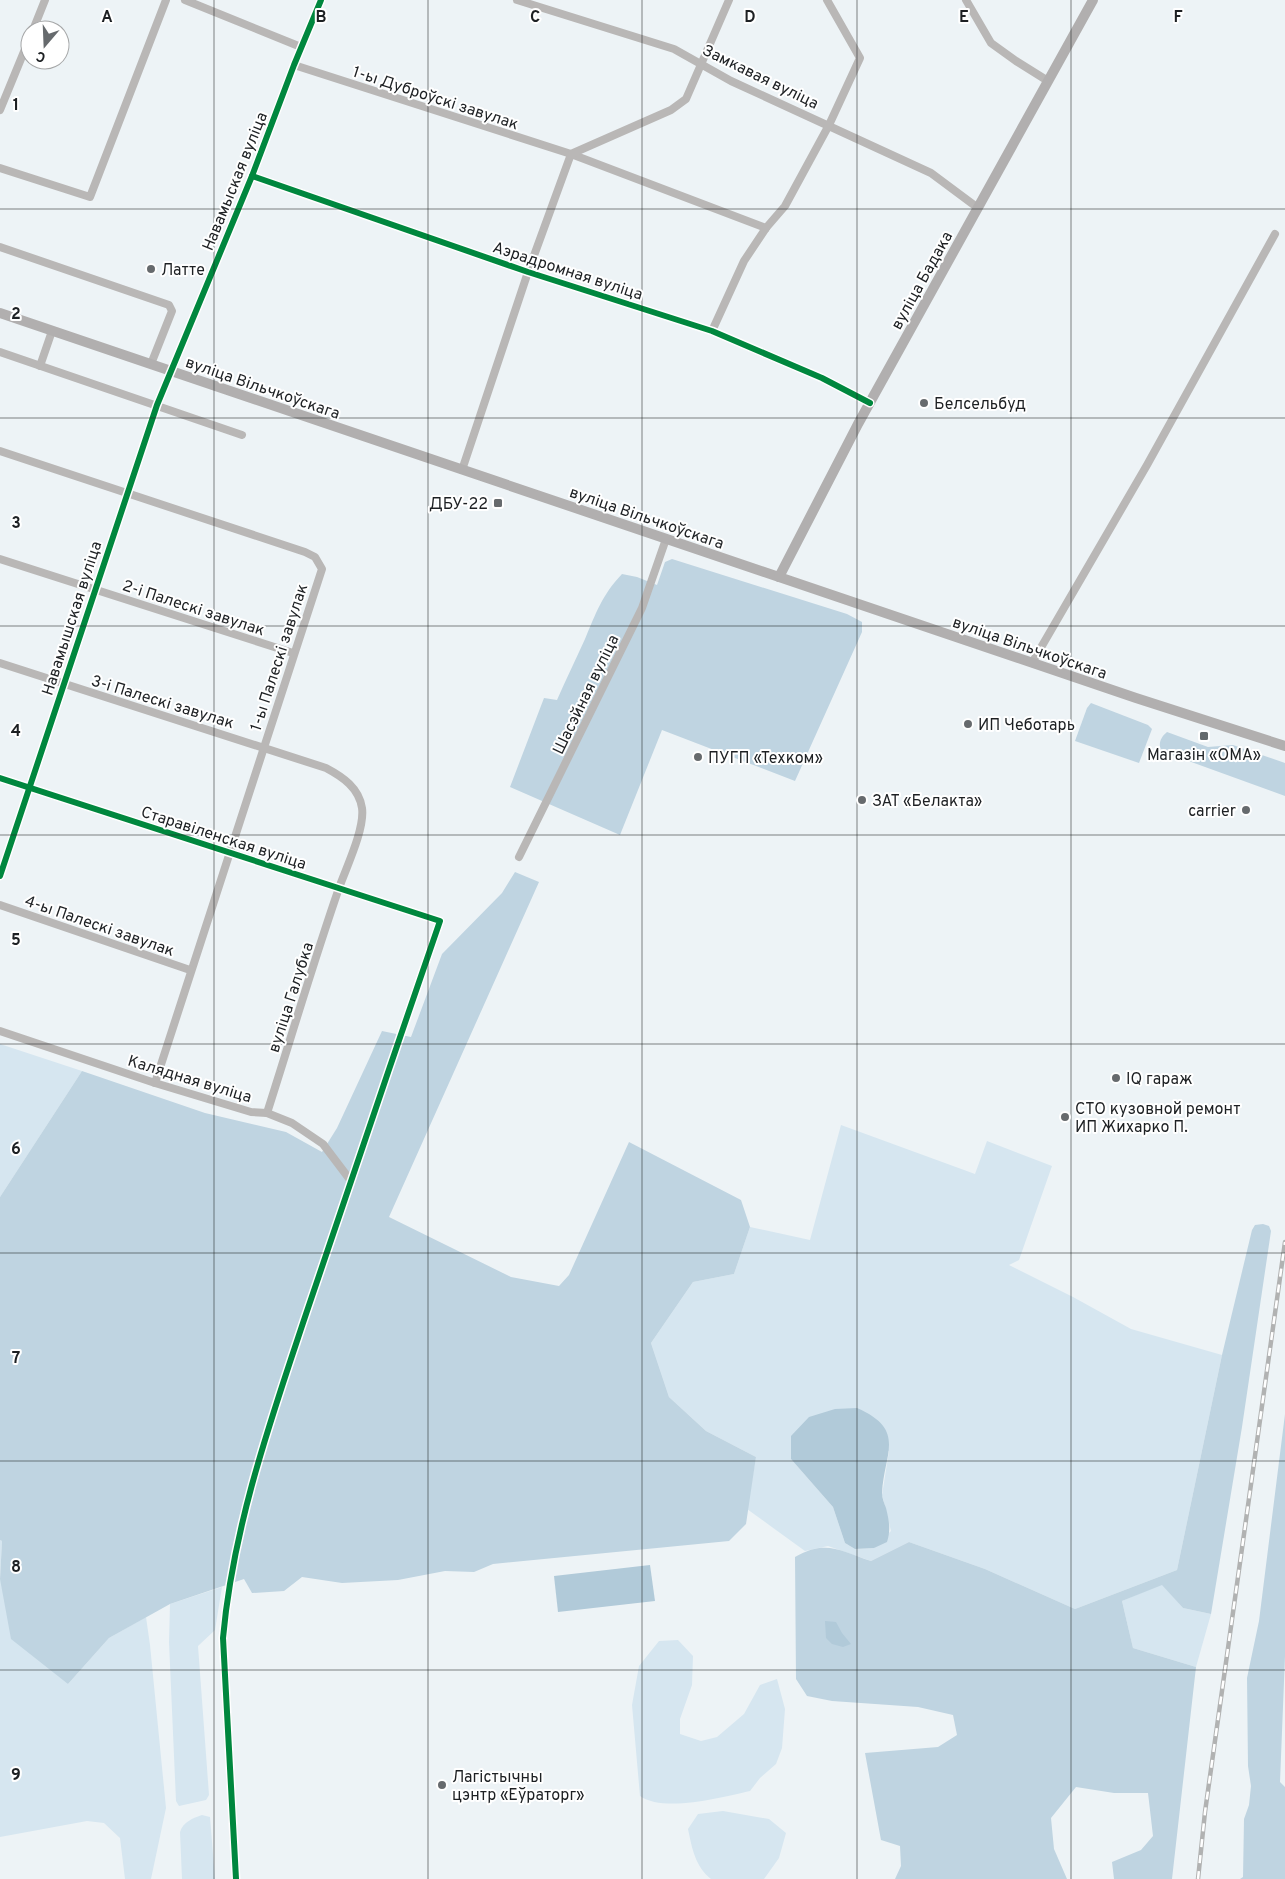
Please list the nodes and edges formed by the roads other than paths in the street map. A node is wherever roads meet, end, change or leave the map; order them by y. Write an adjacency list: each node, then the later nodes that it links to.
1 (45, 0): 10 (street)
2 (166, 0): 19 (street)
3 (185, 0): 11 (street)
4 (321, 0): 11 (street, Навамыская вуліца)
5 (517, 0): 13 (street, Замкавая вуліца)
6 (729, 0): 13 (street)
7 (827, 0): 17 (street)
8 (966, 0): 15 (street)
9 (1093, 0): 15 (main road, вуліца Бадака)
10 (37, 20)
11 (301, 47): 14 (street, Навамыская вуліца)
12 (20, 61): 16 (street)
13 (702, 63): 17 (street, Замкавая вуліца); 18 (street)
14 (294, 65): 18 (street, 1-ы Дуброўскі завулак); 20 (street, Навамыская вуліца)
15 (1048, 81): 21 (main road, вуліца Бадака)
16 (0, 110)
17 (829, 125): 21 (street, Замкавая вуліца); 22 (street)
18 (571, 154): 22 (street, 1-ы Дуброўскі завулак); 25 (street)
19 (0, 168)
20 (252, 176): 25 (street, Аэрадромная вуліца); 32 (street, Навамыская вуліца)
21 (978, 208): 33 (main road, вуліца Бадака)
22 (766, 228): 28 (street)
23 (1275, 234): 45 (street)
24 (0, 246): 30 (street)
25 (528, 272): 28 (street, Аэрадромная вуліца); 37 (street)
26 (0, 313): 27 (main road, вуліца Вільчкоўскага)
27 (52, 331): 30 (main road, вуліца Вільчкоўскага); 31 (street)
28 (712, 331): 33 (street, Аэрадромная вуліца)
29 (0, 352): 31 (street)
30 (151, 364): 32 (main road, вуліца Вільчкоўскага)
31 (40, 366): 34 (street)
32 (171, 370): 34 (street, Навамышская вуліца); 37 (main road, вуліца Вільчкоўскага)
33 (870, 403): 41 (main road, вуліца Бадака)
34 (157, 404): 35 (street); 38 (street, Навамышская вуліца)
35 (242, 434)
36 (0, 451): 38 (street, 1-ы Палескі завулак)
37 (462, 470): 39 (main road, вуліца Вільчкоўскага)
38 (127, 494): 42 (street, Навамышская вуліца); 43 (street, 1-ы Палескі завулак)
39 (666, 539): 41 (main road, вуліца Вільчкоўскага); 52 (street, Шасэйная вуліца)
40 (0, 559): 42 (street, 2-і Палескі завулак)
41 (779, 577): 45 (main road, вуліца Вільчкоўскага)
42 (94, 590): 43 (street, 2-і Палескі завулак); 46 (street, Навамышская вуліца)
43 (293, 653): 48 (street, 1-ы Палескі завулак)
44 (0, 663): 46 (street, 3-і Палескі завулак)
45 (1032, 663): 47 (main road, вуліца Вільчкоўскага)
46 (63, 684): 48 (street, 3-і Палескі завулак); 50 (street, Навамышская вуліца)
47 (1285, 746)
48 (263, 747): 51 (street, 1-ы Палескі завулак); 54 (street, 3-і Палескі завулак)
49 (0, 778): 50 (street, Старавіленская вуліца)
50 (29, 787): 51 (street, Старавіленская вуліца); 53 (street, Навамышская вуліца)
51 (229, 853): 54 (street, Старавіленская вуліца); 56 (street, 1-ы Палескі завулак)
52 (519, 857)
53 (0, 876)
54 (339, 889): 59 (street, вуліца Галубка); 60 (street, Старавіленская вуліца)
55 (0, 905): 56 (street, 4-ы Палескі завулак)
56 (190, 970): 58 (street, 1-ы Палескі завулак)
57 (0, 1032): 58 (street, Калядная вуліца)
58 (155, 1083): 59 (street, Калядная вуліца)
59 (267, 1113): 60 (street, Калядная вуліца)
60 (351, 1181): 61 (street)
61 (236, 1879)

